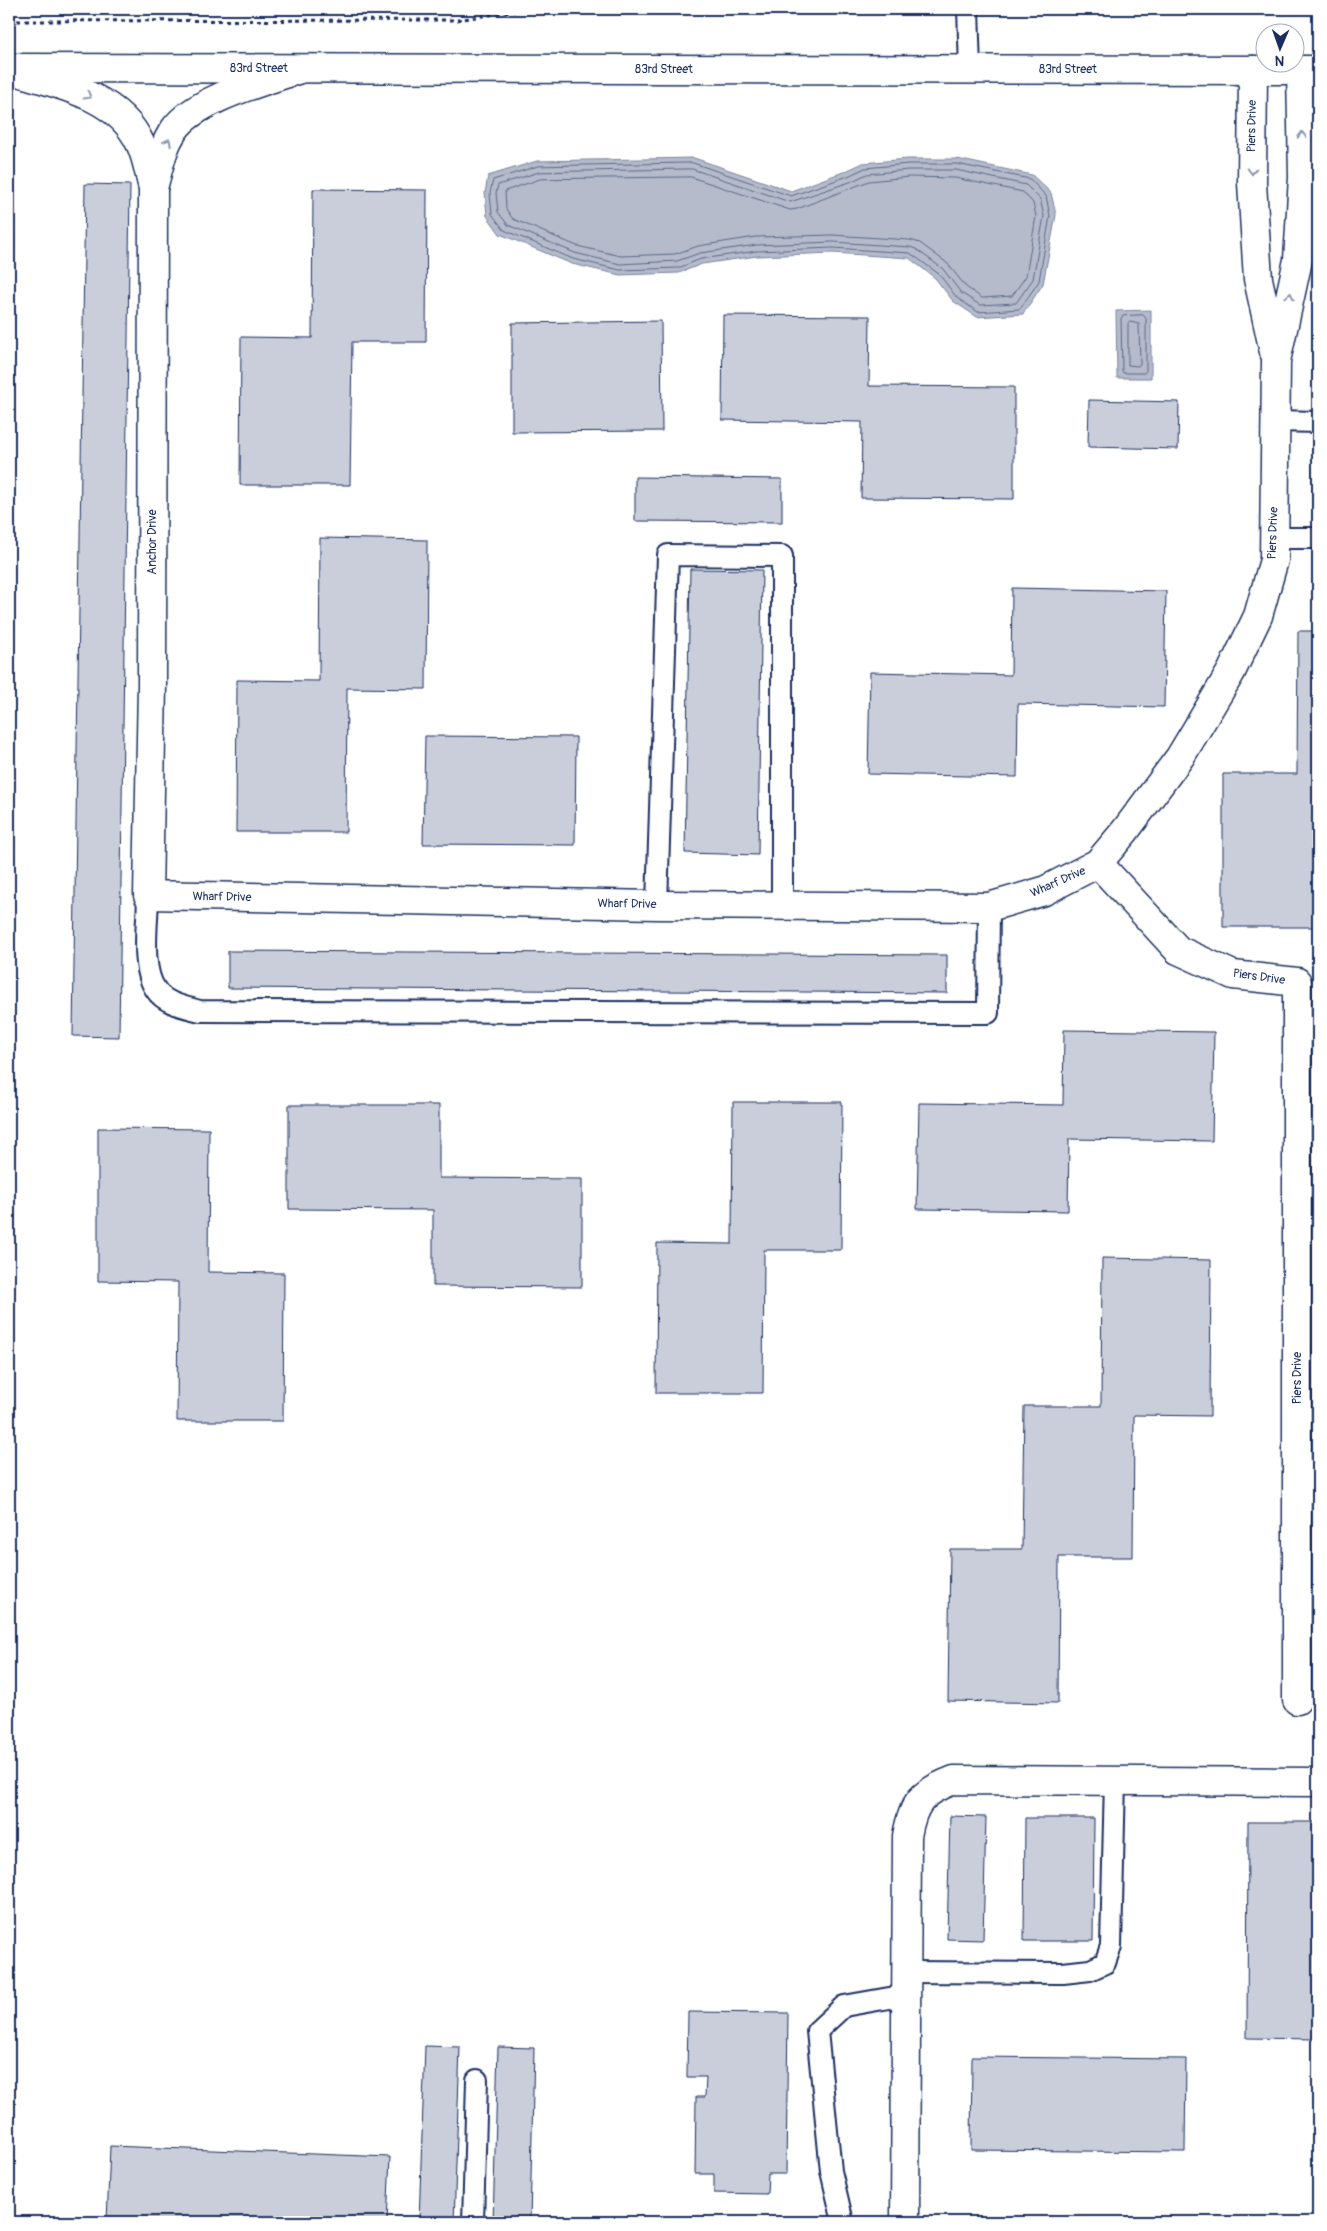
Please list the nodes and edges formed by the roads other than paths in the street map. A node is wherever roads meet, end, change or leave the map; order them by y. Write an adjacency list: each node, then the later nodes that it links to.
1 (968, 9): 4 (lane)
2 (9, 68): 3 (street, 83rd Street); 7 (street, Anchor Drive, one-way to 7)
3 (306, 68): 4 (street, 83rd Street); 7 (street, Anchor Drive, one-way to 3)
4 (970, 69): 5 (street, 83rd Street)
5 (1253, 70): 6 (street, 83rd Street); 8 (street, Piers Drive, one-way to 8)
6 (1310, 70): 8 (street, Piers Drive, one-way to 6)
7 (153, 188): 14 (street, Anchor Drive)
8 (1276, 361): 9 (street, Piers Drive)
9 (1275, 421): 10 (lane); 11 (street, Piers Drive)
10 (1318, 422)
11 (1274, 538): 12 (lane); 13 (street, Piers Drive)
12 (1318, 538)
13 (1098, 864): 17 (street, Wharf Drive); 18 (street, Piers Drive)
14 (148, 895): 15 (street, Wharf Drive); 17 (lane)
15 (657, 905): 16 (street, Wharf Drive); 16 (lane)
16 (782, 906): 17 (street, Wharf Drive)
17 (989, 907)
18 (1297, 1700)
19 (1115, 1780): 20 (street); 21 (lane); 21 (street)
20 (1318, 1782)
21 (906, 1984): 24 (lane); 25 (street)
22 (477, 2080): 23 (lane)
23 (473, 2222)
24 (842, 2222)
25 (905, 2222)

